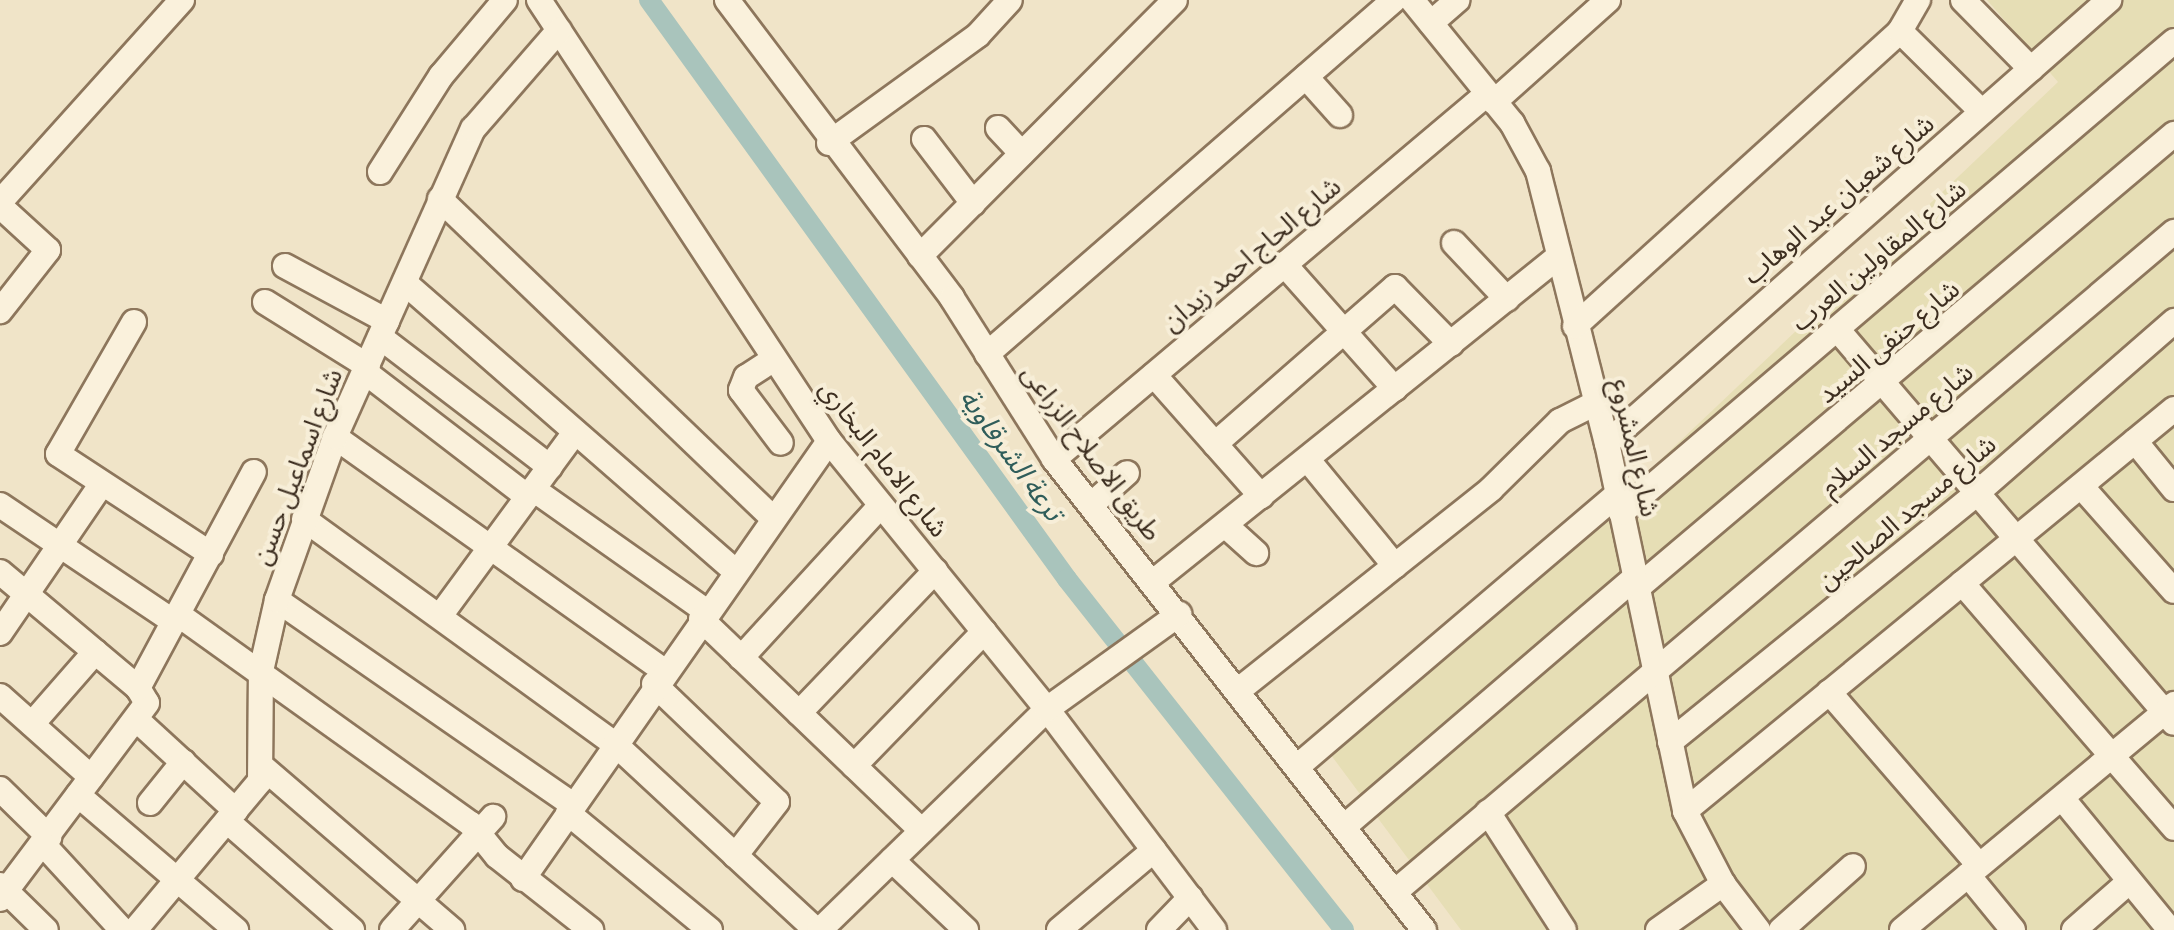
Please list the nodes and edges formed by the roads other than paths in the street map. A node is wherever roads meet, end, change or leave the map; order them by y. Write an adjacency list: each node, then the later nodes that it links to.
1 (182, 0): 30 (street)
2 (505, 0): 27 (street)
3 (539, 0): 15 (street, شارع الامام البخاري)
4 (727, 0): 25 (street, طريق الاصلاح الزراعى)
5 (1010, 0): 25 (street)
6 (1394, 0): 18 (street)
7 (1412, 0): 14 (street, شارع المشروع)
8 (1457, 0): 14 (street)
9 (1608, 0): 19 (street, شارع الحاج احمد زيدان)
10 (2109, 0): 17 (street, شارع شعبان عبد الوهاب)
11 (1971, 2): 17 (street)
12 (1163, 4): 26 (street)
13 (1906, 12): 20 (street); 43 (street)
14 (1431, 23): 19 (street, شارع المشروع)
15 (559, 30): 28 (street, شارع اسماعيل حسن); 49 (street, شارع الامام البخاري)
16 (2174, 41): 45 (street, شارع المقاولين العرب)
17 (2031, 69): 20 (street, شارع شعبان عبد الوهاب)
18 (1306, 77): 21 (street); 48 (street)
19 (1490, 98): 34 (street, شارع المشروع); 35 (street, شارع الحاج احمد زيدان)
20 (1982, 112): 62 (street, شارع شعبان عبد الوهاب)
21 (1340, 115)
22 (998, 128): 26 (street)
23 (2174, 134): 52 (street, شارع حنفى السيد)
24 (924, 139): 29 (street)
25 (829, 143): 33 (street, طريق الاصلاح الزراعى)
26 (1022, 154): 29 (street)
27 (380, 172)
28 (440, 199): 37 (street, شارع اسماعيل حسن); 79 (street)
29 (973, 203): 33 (street)
30 (0, 204): 40 (street)
31 (2174, 232): 58 (street, شارع مسجد السلام)
32 (1454, 243): 38 (street)
33 (920, 256): 48 (street, طريق الاصلاح الزراعى)
34 (1558, 257): 38 (street); 43 (street, شارع المشروع)
35 (1284, 264): 46 (street); 51 (street, شارع الحاج احمد زيدان)
36 (285, 266): 44 (street)
37 (405, 283): 44 (street, شارع اسماعيل حسن); 56 (street)
38 (1507, 299): 47 (street)
39 (265, 302): 50 (street)
40 (0, 311)
41 (2174, 321): 73 (street, شارع مسجد الصالحين)
42 (134, 322): 69 (street)
43 (1575, 326): 54 (street, شارع المشروع)
44 (384, 329): 50 (street, شارع اسماعيل حسن); 66 (street)
45 (1837, 329): 52 (street); 75 (street, شارع المقاولين العرب)
46 (1343, 331): 47 (street); 53 (street); 63 (street)
47 (1451, 344): 53 (street)
48 (987, 354): 64 (street, طريق الاصلاح الزراعى)
49 (774, 359): 59 (street, شارع الامام البخاري); 61 (street)
50 (366, 369): 57 (street, شارع اسماعيل حسن); 72 (street)
51 (1154, 375): 63 (street); 64 (street, شارع الحاج احمد زيدان)
52 (1886, 382): 58 (street); 93 (street, شارع حنفى السيد)
53 (1395, 389): 65 (street)
54 (1596, 403): 62 (street, شارع المشروع); 87 (street)
55 (2174, 409): 60 (street)
56 (575, 432): 66 (street); 88 (street)
57 (335, 437): 80 (street, شارع اسماعيل حسن); 84 (street)
58 (1930, 438): 73 (street); 106 (street, شارع مسجد السلام)
59 (829, 441): 76 (street, شارع الامام البخاري); 79 (street)
60 (2135, 441): 70 (street); 71 (street)
61 (781, 443)
62 (1607, 443): 75 (street, شارع المشروع)
63 (1215, 444): 74 (street)
64 (1054, 459): 77 (street, طريق الاصلاح الزراعى)
65 (1308, 460): 74 (street); 87 (street)
66 (550, 467): 72 (street)
67 (254, 472): 86 (street)
68 (1127, 473): 77 (street)
69 (101, 485): 83 (street); 86 (street)
70 (2081, 486): 82 (street); 94 (street)
71 (2174, 489)
72 (530, 493): 84 (street); 98 (street)
73 (1977, 493): 82 (street); 116 (street, شارع مسجد الصالحين)
74 (1261, 496): 81 (street)
75 (1618, 504): 93 (street, شارع المشروع); 121 (street, شارع المقاولين العرب)
76 (881, 505): 89 (street, شارع الامام البخاري); 104 (street)
77 (1091, 505): 91 (street, طريق الاصلاح الزراعى)
78 (2, 510): 83 (street)
79 (772, 517): 88 (street)
80 (304, 519): 96 (street, شارع اسماعيل حسن); 99 (street)
81 (1225, 525): 85 (street); 91 (street)
82 (2016, 539): 92 (street); 114 (street)
83 (62, 543): 95 (street); 100 (street)
84 (489, 550): 99 (street); 107 (street)
85 (1256, 553)
86 (211, 554): 100 (street)
87 (1395, 566): 108 (street)
88 (735, 571): 98 (street)
89 (935, 571): 101 (street, شارع الامام البخاري); 113 (street)
90 (0, 572): 95 (street)
91 (1153, 582): 97 (street, طريق الاصلاح الزراعى)
92 (1962, 583): 109 (street); 118 (street)
93 (1635, 584): 106 (street, شارع المشروع); 132 (street, شارع حنفى السيد)
94 (2174, 591)
95 (29, 596): 102 (street); 103 (street)
96 (277, 600): 105 (street, شارع اسماعيل حسن); 127 (street)
97 (1179, 614): 108 (street, طريق الاصلاح الزراعى); 112 (street)
98 (704, 615): 104 (street); 107 (street)
99 (440, 616): 117 (street)
100 (177, 618): 105 (street); 111 (street)
101 (984, 632): 112 (street, شارع الامام البخاري); 120 (street)
102 (0, 633)
103 (95, 652): 111 (street); 115 (street)
104 (741, 658): 113 (street)
105 (261, 671): 122 (street, شارع اسماعيل حسن); 131 (street)
106 (1657, 673): 116 (street, شارع المشروع); 129 (street, شارع مسجد السلام)
107 (659, 678): 117 (street); 137 (street)
108 (1240, 689): 121 (street, طريق الاصلاح الزراعى)
109 (1829, 692): 128 (street); 140 (street)
110 (0, 696): 115 (street)
111 (141, 703): 119 (street); 123 (street)
112 (1047, 709): 134 (street); 136 (street, شارع الامام البخاري)
113 (799, 713): 120 (street)
114 (2171, 713): 118 (street)
115 (32, 724): 123 (street)
116 (1670, 742): 128 (street, شارع المشروع)
117 (615, 744): 127 (street); 137 (street)
118 (2112, 757): 125 (street); 133 (street)
119 (183, 762): 126 (street); 130 (street)
120 (854, 766): 134 (street)
121 (1298, 766): 132 (street, طريق الاصلاح الزراعى)
122 (265, 769): 130 (street); 148 (street)
123 (84, 786): 135 (street); 142 (street)
124 (0, 789): 135 (street)
125 (2062, 798): 140 (street); 143 (street)
126 (150, 803)
127 (570, 809): 141 (street); 159 (street)
128 (1685, 811): 144 (street, شارع المشروع)
129 (1488, 812): 145 (street, شارع مسجد السلام); 165 (street)
130 (231, 816): 142 (street); 155 (street)
131 (487, 825): 141 (street); 148 (street)
132 (1345, 826): 145 (street, طريق الاصلاح الزراعى)
133 (2174, 828)
134 (922, 831): 138 (street)
135 (46, 841): 146 (street); 152 (street)
136 (1154, 850): 147 (street, شارع الامام البخاري); 161 (street)
137 (735, 856): 150 (street)
138 (892, 860): 150 (street); 160 (street)
139 (1853, 866): 168 (street)
140 (1974, 870): 169 (street); 170 (street)
141 (523, 879): 149 (street)
142 (177, 880): 153 (street); 154 (street)
143 (2130, 881): 171 (street); 172 (street)
144 (1723, 884): 166 (street); 167 (street, شارع المشروع)
145 (1396, 891): 164 (street, طريق الاصلاح الزراعى)
146 (2, 892): 151 (street)
147 (1190, 898): 162 (street); 163 (street, شارع الامام البخاري)
148 (419, 902): 156 (street); 157 (street)
149 (563, 922): 158 (street)
150 (828, 927)
151 (46, 930)
152 (122, 930)
153 (135, 930)
154 (236, 930)
155 (352, 930)
156 (392, 930)
157 (452, 930)
158 (591, 930)
159 (710, 930)
160 (966, 930)
161 (1059, 930)
162 (1159, 930)
163 (1214, 930)
164 (1424, 930)
165 (1564, 930)
166 (1658, 930)
167 (1758, 930)
168 (1781, 930)
169 (1902, 930)
170 (2013, 930)
171 (2074, 930)
172 (2169, 930)

